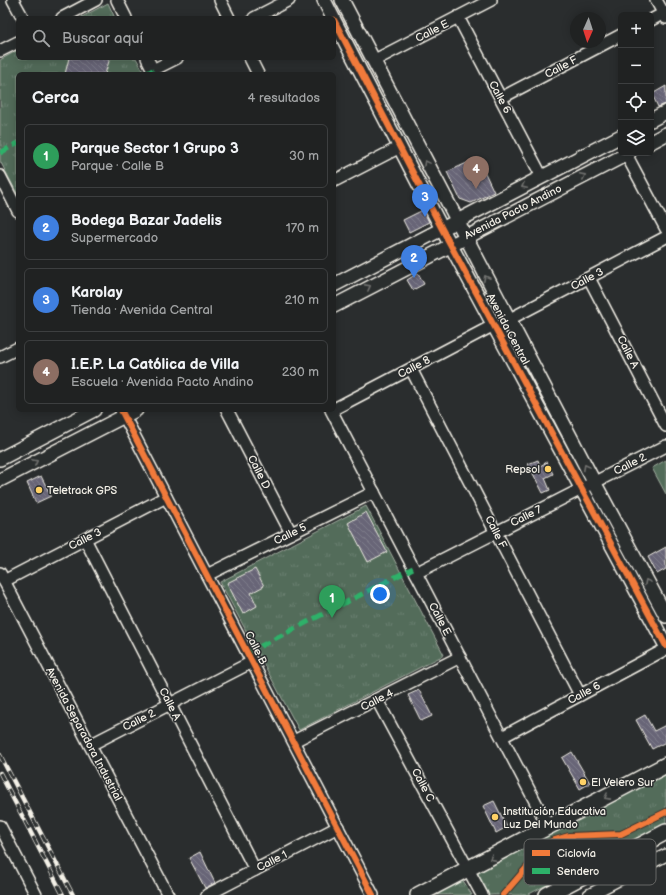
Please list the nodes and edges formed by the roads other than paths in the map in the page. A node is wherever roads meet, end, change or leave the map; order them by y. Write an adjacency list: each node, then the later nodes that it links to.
1 (13, 0): 11 (street)
2 (96, 0): 12 (street)
3 (117, 0): 13 (street)
4 (220, 0): 14 (street)
5 (289, 0): 15 (street)
6 (324, 0): 16 (street, Avenida Central)
7 (342, 0): 26 (street, Avenida Central)
8 (491, 0): 17 (street, Calle E)
9 (656, 0): 10 (street)
10 (665, 14): 18 (street)
11 (22, 16)
12 (66, 16)
13 (125, 16)
14 (228, 16)
15 (258, 16)
16 (332, 16)
17 (458, 17): 26 (street, Calle E); 29 (street, Calle 6)
18 (654, 19)
19 (336, 25): 35 (street, Avenida Central)
20 (618, 37): 29 (street, Calle F)
21 (16, 43): 22 (street)
22 (0, 51)
23 (148, 60): 27 (street)
24 (174, 60): 27 (street)
25 (251, 60): 28 (street)
26 (373, 61): 42 (street, Avenida Central, one-way to 26)
27 (154, 72)
28 (257, 72)
29 (501, 98): 39 (street, Calle 6)
30 (666, 112): 31 (street)
31 (654, 118)
32 (666, 134): 34 (street)
33 (618, 138): 39 (street, Avenida Pacto Andino)
34 (654, 140)
35 (400, 147): 40 (street); 44 (street, Avenida Central)
36 (624, 156): 45 (street, Avenida Pacto Andino, one-way to 36)
37 (629, 156): 43 (street)
38 (0, 176): 41 (street)
39 (542, 176): 42 (street, Avenida Pacto Andino, one-way to 42)
40 (336, 180)
41 (16, 207)
42 (457, 221): 44 (street, Avenida Pacto Andino); 45 (street, Avenida Central)
43 (666, 228)
44 (442, 229): 47 (street, Avenida Central); 49 (street, Avenida Pacto Andino)
45 (465, 236): 47 (street, Avenida Pacto Andino); 51 (street, Avenida Central, one-way to 45)
46 (666, 237): 48 (street, Calle 3)
47 (450, 244): 50 (street, Avenida Pacto Andino, one-way to 47); 52 (street, Avenida Central)
48 (589, 278): 51 (street, Calle 3); 61 (street, Calle A)
49 (336, 284)
50 (336, 305)
51 (508, 320): 65 (street, Avenida Central, one-way to 51)
52 (494, 325): 55 (street, Calle 8); 66 (street, Avenida Central)
53 (16, 349): 54 (street)
54 (0, 357)
55 (411, 369): 56 (street, Calle 8); 69 (street, Calle F)
56 (336, 408)
57 (90, 412): 63 (street)
58 (228, 412): 70 (street, Calle D)
59 (333, 412): 67 (street, Calle E)
60 (123, 413): 64 (street, one-way to 60); 68 (street, Calle B)
61 (666, 426)
62 (666, 446): 65 (street, Calle 2)
63 (0, 459)
64 (0, 480)
65 (594, 482): 66 (street, Calle 7); 75 (street, Avenida Central, one-way to 65)
66 (581, 488): 69 (street, Calle 7); 76 (street, Avenida Central)
67 (374, 492): 70 (street, Calle 5); 72 (street, Calle E)
68 (166, 497): 71 (street, Calle 3); 73 (street, Calle B)
69 (496, 532): 72 (street, Calle 7); 79 (street, Calle F)
70 (291, 534): 73 (street, Calle 5)
71 (85, 539): 74 (street, Calle 3); 81 (street, Calle A)
72 (416, 573): 77 (street, Calle E)
73 (207, 575): 78 (street, Calle B)
74 (2, 577): 84 (street, Avenida Separadora Industrial)
75 (666, 616)
76 (666, 648): 79 (street, Calle 6)
77 (460, 657): 80 (street, Calle 4); 82 (street, Calle E)
78 (252, 662): 81 (street, Calle 2); 83 (street, Calle B)
79 (580, 695): 82 (street, Calle 6)
80 (377, 700): 83 (street, Calle 4); 96 (street, Calle C)
81 (170, 705): 84 (street, Calle 2); 95 (street, Calle A)
82 (502, 737): 87 (street, Calle E)
83 (294, 741): 86 (street, Calle B)
84 (90, 745): 100 (street, Avenida Separadora Industrial)
85 (666, 765): 87 (main road, one-way to 87)
86 (338, 828): 95 (street, Calle 1); 102 (street, Calle B)
87 (549, 828): 90 (main road, one-way to 90)
88 (666, 832): 91 (main road)
89 (2, 833): 99 (street)
90 (528, 839)
91 (653, 839)
92 (524, 841): 96 (main road, one-way to 96)
93 (666, 855): 94 (street)
94 (656, 860)
95 (255, 870): 101 (street, Calle 1)
96 (468, 870): 103 (main road); 104 (street, Calle C)
97 (566, 885): 105 (main road)
98 (608, 885): 106 (street)
99 (36, 895)
100 (168, 895)
101 (207, 895)
102 (373, 895)
103 (418, 895)
104 (482, 895)
105 (547, 895)
106 (589, 895)

